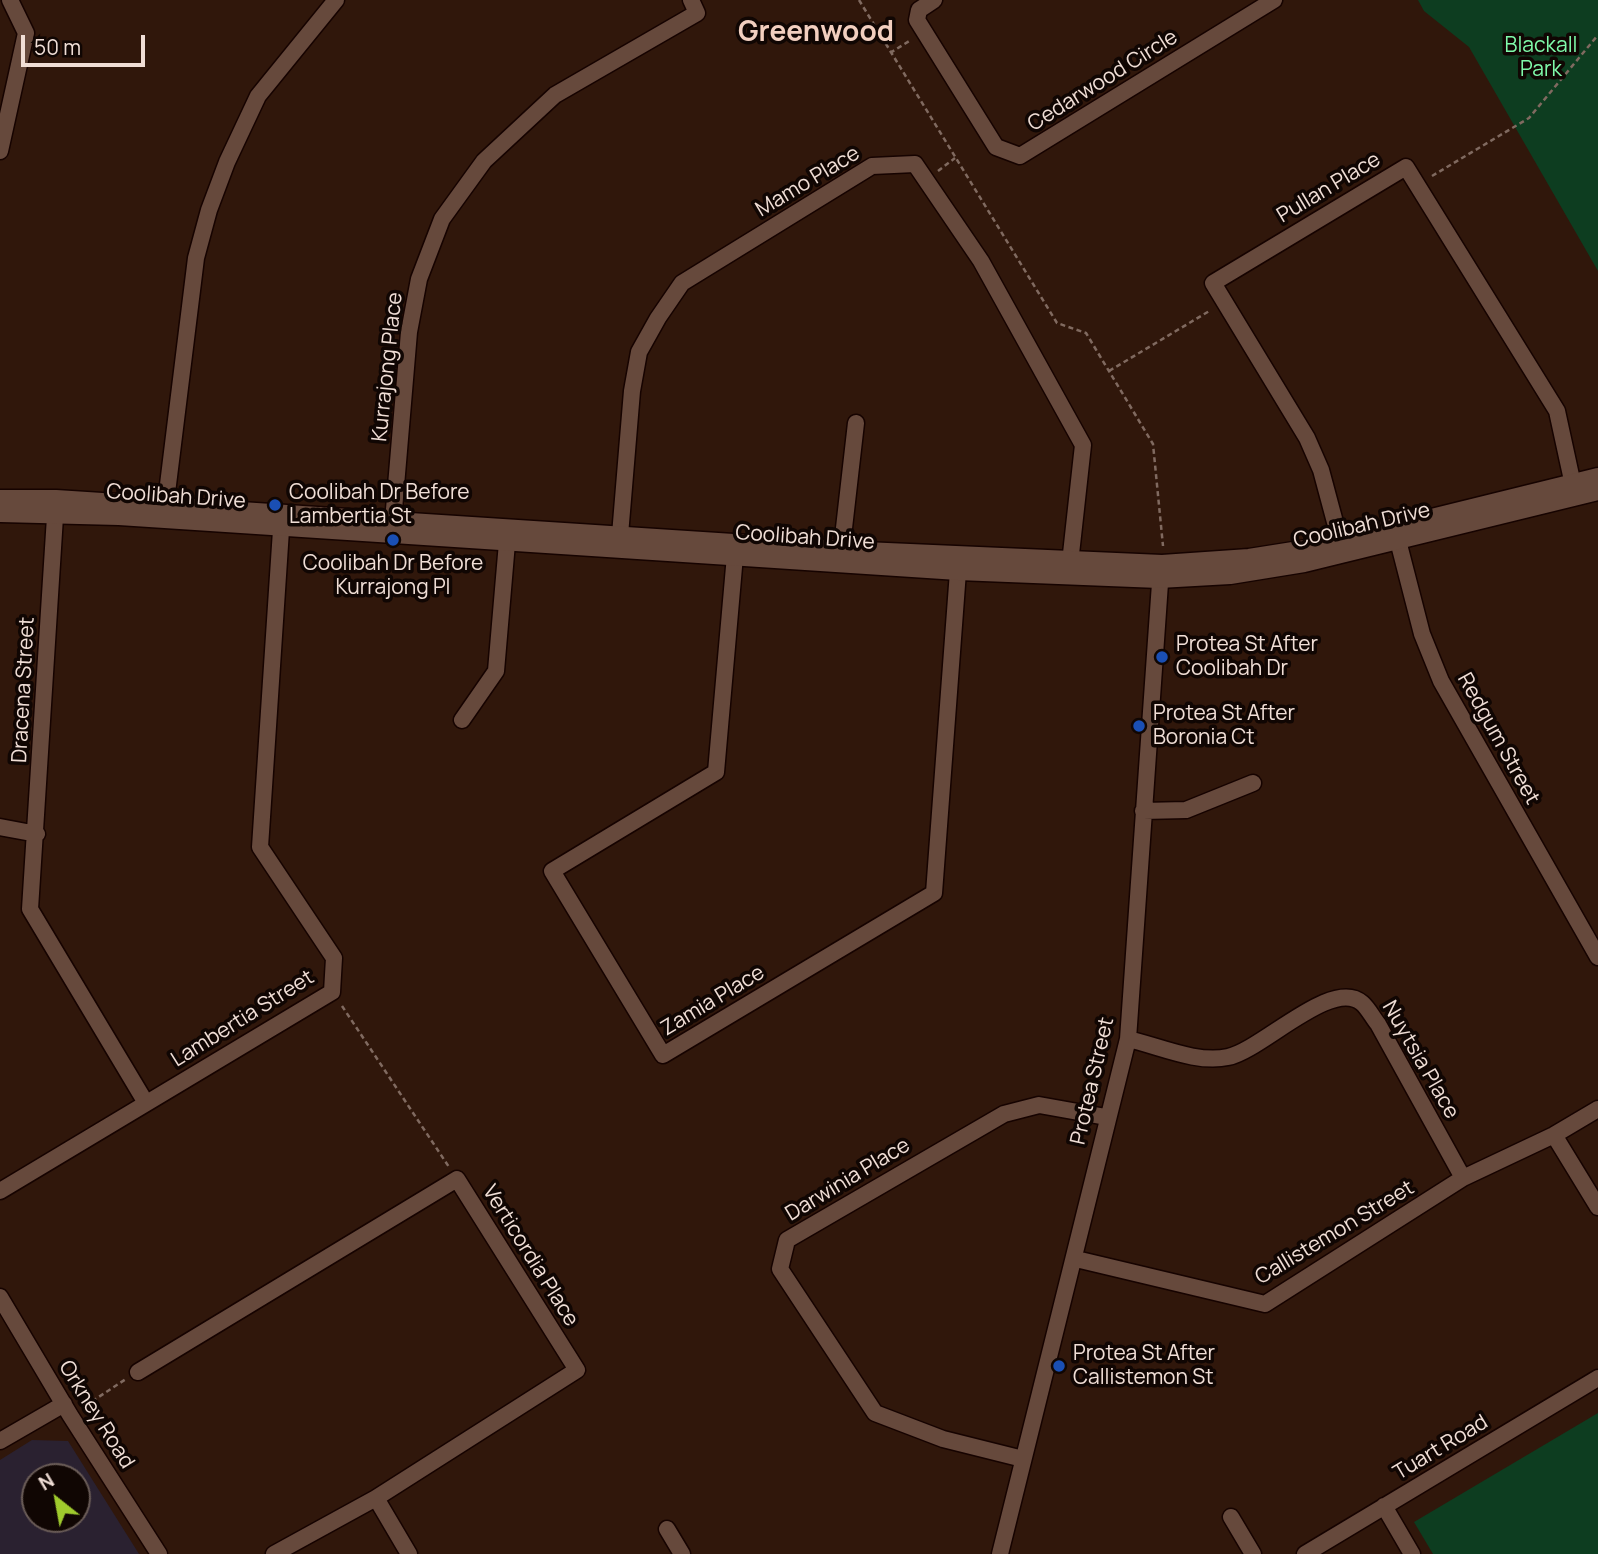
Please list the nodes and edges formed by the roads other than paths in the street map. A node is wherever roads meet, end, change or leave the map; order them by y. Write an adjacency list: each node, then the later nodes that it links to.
1 (10, 0): 6 (street)
2 (336, 0): 13 (street)
3 (691, 0): 16 (street, Kurrajong Place)
4 (934, 0): 5 (street, Cedarwood Circle)
5 (1274, 0)
6 (0, 151)
7 (856, 423): 22 (street)
8 (1598, 477): 9 (main road, Coolibah Drive)
9 (1574, 490): 10 (main road, Coolibah Drive); 18 (main road, Coolibah Drive); 20 (street, Pullan Place)
10 (1598, 491)
11 (0, 499): 12 (main road, Coolibah Drive)
12 (55, 506): 13 (main road, Coolibah Drive); 14 (main road, Coolibah Drive); 30 (street, Dracena Street)
13 (165, 512): 15 (main road, Coolibah Drive)
14 (0, 513)
15 (282, 520): 16 (main road, Coolibah Drive); 33 (street, Lambertia Street)
16 (393, 526): 17 (main road, Coolibah Drive)
17 (508, 534): 19 (main road, Coolibah Drive); 26 (street)
18 (1396, 535): 20 (main road, Coolibah Drive); 31 (street, Redgum Street)
19 (619, 542): 21 (main road, Coolibah Drive); 24 (street, Mamo Place)
20 (1342, 548): 25 (main road, Coolibah Drive)
21 (735, 549): 22 (main road, Coolibah Drive); 23 (street, Zamia Place)
22 (841, 557): 23 (main road, Coolibah Drive)
23 (958, 564): 24 (main road, Coolibah Drive)
24 (1069, 569): 25 (main road, Coolibah Drive)
25 (1161, 571): 28 (street, Protea Street)
26 (462, 720)
27 (1253, 782): 28 (street)
28 (1143, 811): 32 (street, Protea Street)
29 (0, 827): 30 (street)
30 (37, 834): 33 (street, Dracena Street)
31 (1598, 957)
32 (1128, 1039): 35 (street, Protea Street); 37 (street, Nuytsia Place)
33 (146, 1103): 38 (street, Lambertia Street)
34 (1598, 1109): 36 (street, Callistemon Street)
35 (1106, 1117): 40 (street, Protea Street); 46 (street, Darwinia Place)
36 (1554, 1135): 37 (street, Callistemon Street); 39 (street)
37 (1463, 1178): 40 (street, Callistemon Street)
38 (0, 1191)
39 (1598, 1207)
40 (1076, 1259): 46 (street, Protea Street)
41 (0, 1297): 44 (street, Orkney Road)
42 (138, 1371): 47 (street, Verticordia Place)
43 (1598, 1378): 48 (street, Tuart Road)
44 (67, 1410): 45 (street); 51 (street, Orkney Road)
45 (0, 1441)
46 (1023, 1459): 55 (street, Protea Street)
47 (376, 1498): 52 (street, Verticordia Place); 53 (street)
48 (1384, 1506): 57 (street, Tuart Road); 58 (street)
49 (1231, 1517): 56 (street)
50 (667, 1529): 54 (street)
51 (159, 1554)
52 (274, 1554)
53 (409, 1554)
54 (682, 1554)
55 (1000, 1554)
56 (1252, 1554)
57 (1305, 1554)
58 (1412, 1554)

